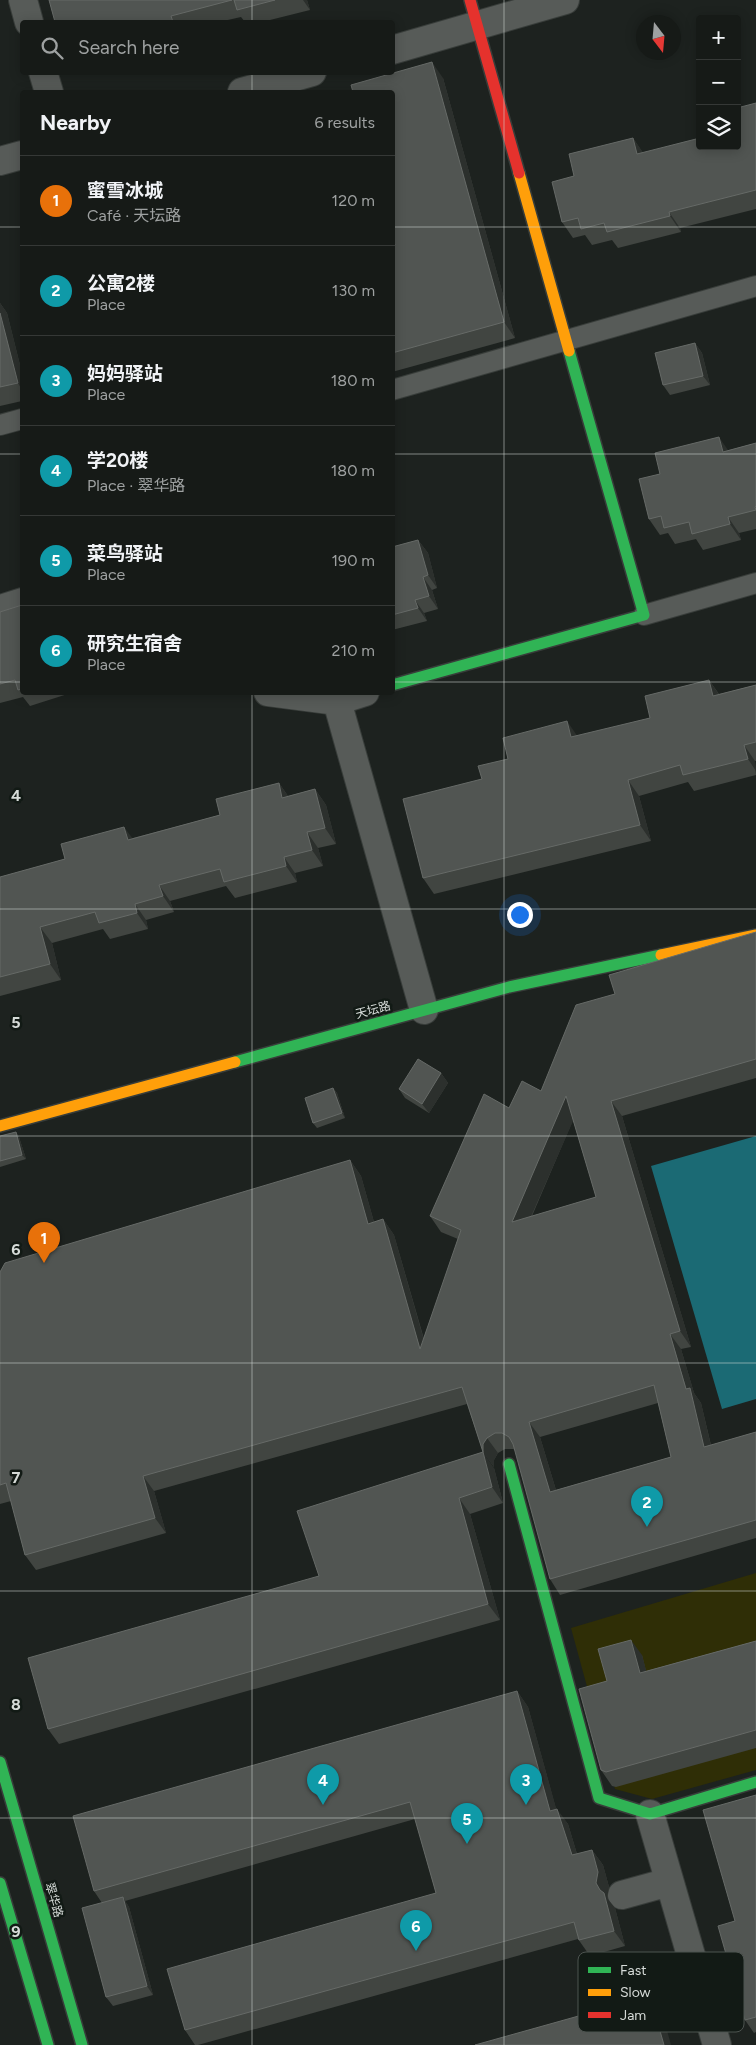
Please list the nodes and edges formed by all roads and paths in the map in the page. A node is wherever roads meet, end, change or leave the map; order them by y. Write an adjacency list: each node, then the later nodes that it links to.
1 (23, 0): 4 (street)
2 (565, 0): 3 (street)
3 (473, 13): 5 (street); 13 (street)
4 (28, 20)
5 (395, 49)
6 (44, 75): 8 (street)
7 (302, 75): 9 (street)
8 (48, 90)
9 (249, 90)
10 (20, 156): 11 (street)
11 (0, 161)
12 (756, 286): 13 (lane)
13 (566, 341): 14 (lane); 20 (street)
14 (395, 389)
15 (20, 420): 16 (lane)
16 (0, 425)
17 (756, 583): 20 (lane)
18 (20, 599): 19 (lane)
19 (0, 605)
20 (644, 615): 21 (street)
21 (395, 684)
22 (294, 695): 24 (street)
23 (354, 695): 24 (street)
24 (337, 700): 26 (street)
25 (756, 935): 26 (street, 天坛路)
26 (424, 1010): 27 (street, 天坛路)
27 (0, 1126)
28 (509, 1464): 31 (street)
29 (0, 1762): 38 (street, 翠华路)
30 (756, 1782): 31 (street)
31 (650, 1814): 32 (street)
32 (669, 1882): 34 (street); 35 (street)
33 (0, 1883): 37 (street)
34 (622, 1895)
35 (690, 1952)
36 (713, 2032): 39 (street)
37 (48, 2045)
38 (82, 2045)
39 (717, 2045)

